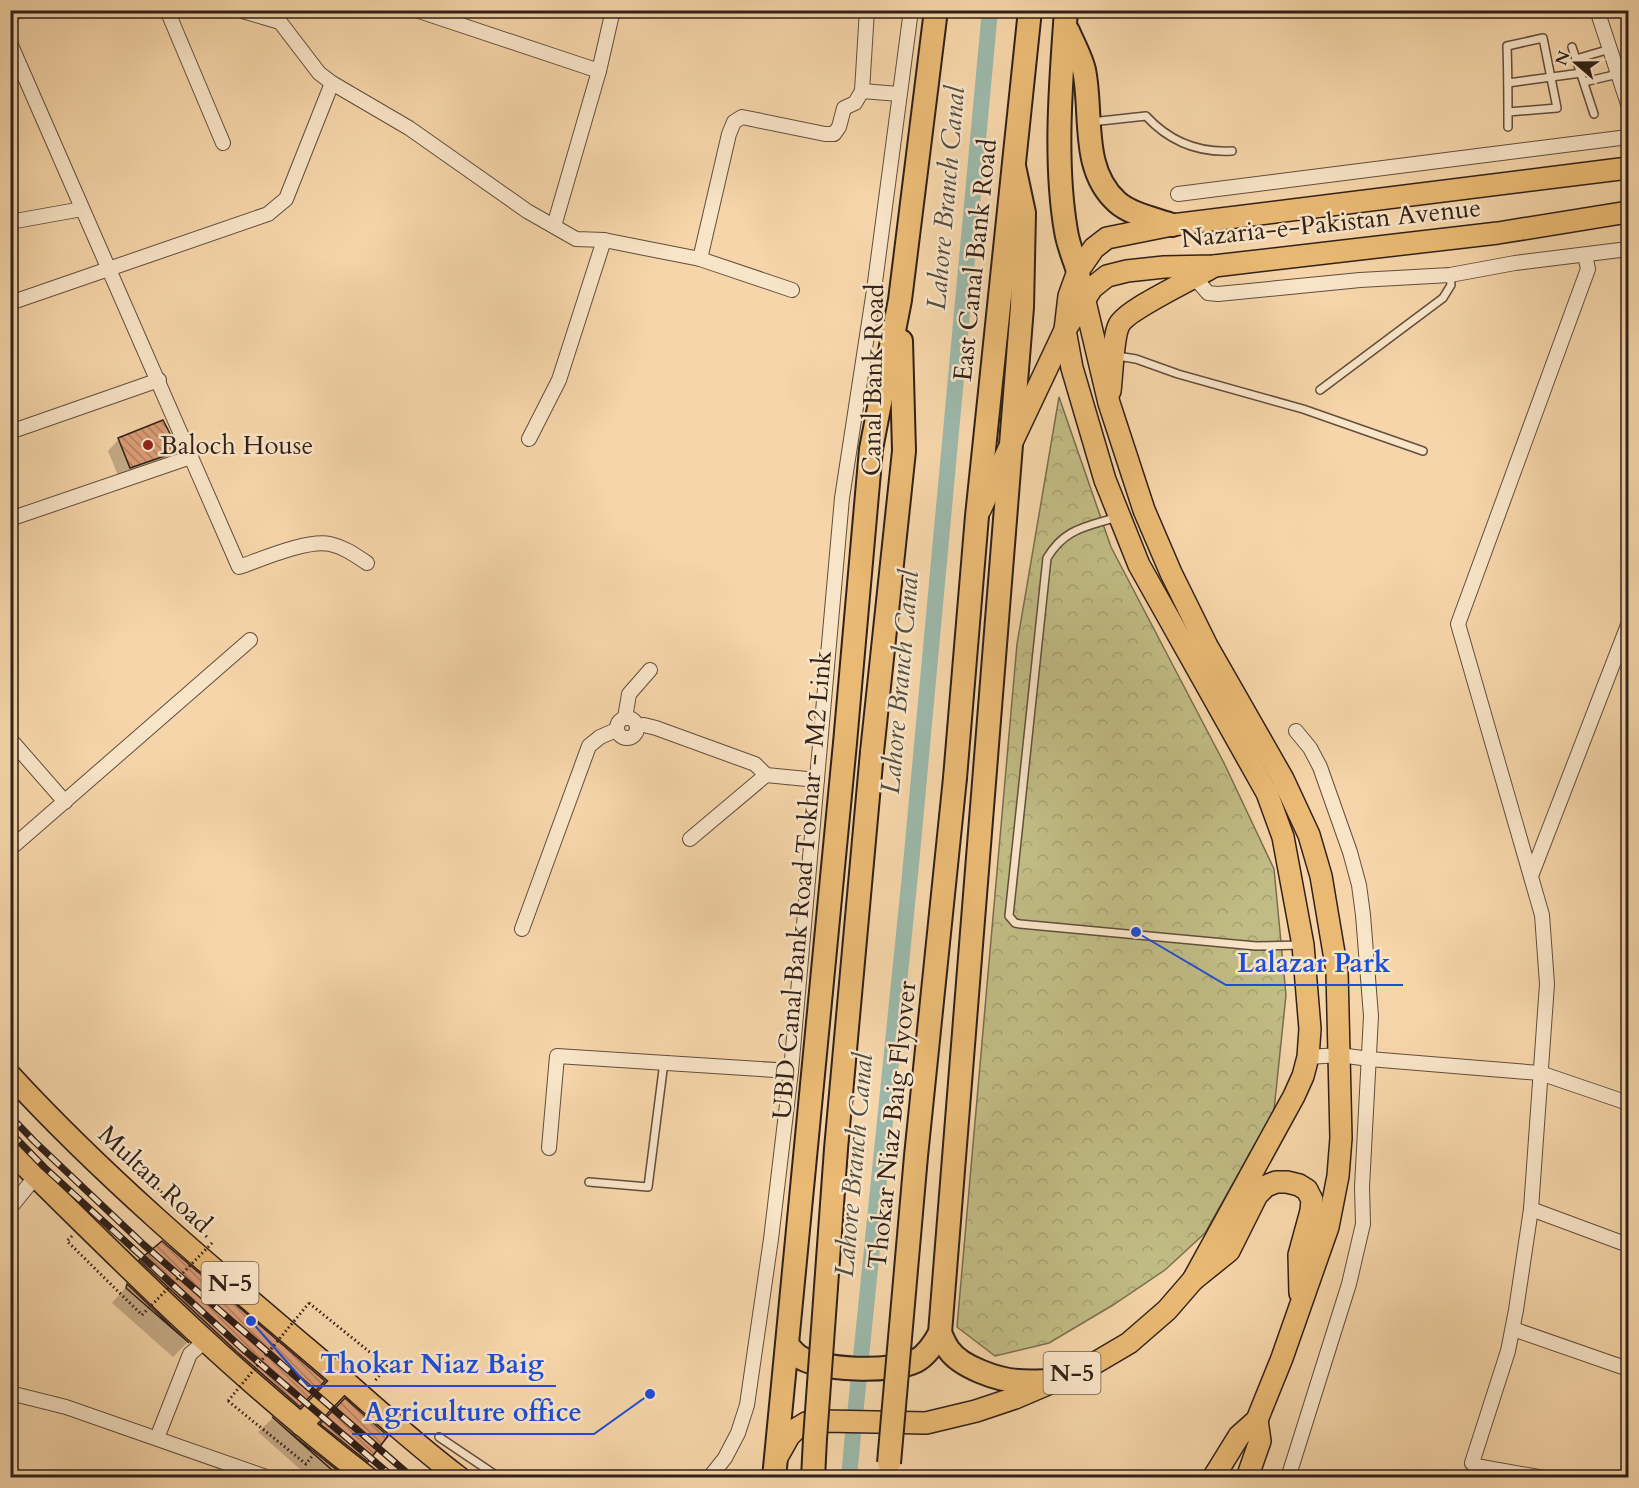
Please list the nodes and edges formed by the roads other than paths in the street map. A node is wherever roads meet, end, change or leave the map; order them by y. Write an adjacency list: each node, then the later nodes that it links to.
1 (20, 10): 12 (street)
2 (167, 10): 35 (street)
3 (239, 10): 15 (street)
4 (288, 10): 15 (street)
5 (416, 10): 13 (street)
6 (613, 10): 20 (street)
7 (867, 10): 27 (street)
8 (910, 10): 28 (street)
9 (936, 10): 56 (highway, Canal Bank Road)
10 (1030, 10): 37 (highway, East Canal Bank Road)
11 (1598, 10): 18 (street)
12 (10, 14)
13 (456, 17): 20 (street)
14 (1066, 17): 32 (highway); 51 (highway)
15 (280, 22): 25 (street)
16 (10, 43): 40 (street)
17 (1572, 47): 19 (lane)
18 (1610, 49): 19 (lane); 22 (street)
19 (1576, 59): 21 (lane)
20 (599, 71): 44 (street)
21 (1581, 73): 23 (lane); 24 (lane)
22 (1618, 74): 24 (lane); 29 (street)
23 (1551, 77): 26 (lane); 26 (lane); 30 (lane)
24 (1584, 82): 31 (lane)
25 (332, 83): 44 (street); 50 (street)
26 (1508, 83): 30 (lane)
27 (862, 92): 28 (street); 48 (street)
28 (899, 94): 81 (street)
29 (1629, 104)
30 (1508, 112): 33 (lane)
31 (1594, 114)
32 (1089, 122): 36 (lane); 43 (highway)
33 (1508, 127)
34 (1629, 137): 39 (street)
35 (223, 143)
36 (1232, 151)
37 (1014, 166): 65 (highway); 68 (highway, East Canal Bank Road)
38 (1629, 168): 43 (main road, Nazaria-e-Pakistan Avenue)
39 (1178, 194)
40 (82, 209): 42 (street); 50 (street)
41 (1629, 212): 49 (main road, Nazaria-e-Pakistan Avenue)
42 (10, 222)
43 (1172, 225): 51 (main road, Nazaria-e-Pakistan Avenue)
44 (554, 226): 45 (street)
45 (604, 240): 48 (street); 64 (street)
46 (1629, 249): 47 (street)
47 (1585, 255): 52 (street); 85 (street)
48 (700, 259): 54 (street)
49 (1214, 266): 53 (main road); 55 (main road, Nazaria-e-Pakistan Avenue)
50 (109, 269): 57 (street); 60 (street)
51 (1078, 271): 55 (main road); 58 (main road, Nazaria-e-Pakistan Avenue)
52 (1450, 275): 53 (street); 61 (lane)
53 (1194, 278): 59 (main road)
54 (792, 290)
55 (1083, 299): 58 (main road, Nazaria-e-Pakistan Avenue); 62 (main road)
56 (900, 300): 78 (highway, Canal Bank Road); 108 (highway, UBD Canal Bank Road Tokhar - M2 Link)
57 (10, 303)
58 (1065, 330): 65 (main road); 69 (main road)
59 (1114, 356): 62 (main road); 66 (lane)
60 (159, 380): 63 (street); 67 (street)
61 (1320, 390)
62 (1109, 404): 88 (main road)
63 (10, 432)
64 (529, 439)
65 (1012, 441): 68 (main road); 106 (highway)
66 (1423, 451)
67 (191, 457): 70 (street); 71 (street)
68 (977, 516): 80 (highway, East Canal Bank Road)
69 (1120, 516): 87 (main road); 87 (lane)
70 (10, 519)
71 (368, 563)
72 (1629, 626): 85 (street)
73 (250, 640): 82 (street)
74 (650, 670): 75 (street)
75 (631, 722): 79 (street); 86 (street)
76 (1296, 731): 90 (street)
77 (10, 739): 82 (street)
78 (872, 752): 125 (highway, Thokar Niaz Baig Flyover, bridge)
79 (766, 775): 81 (street); 83 (street)
80 (955, 778): 126 (highway, Thokar Niaz Baig Flyover, bridge)
81 (817, 780): 92 (street)
82 (65, 802): 84 (street)
83 (690, 840)
84 (10, 849)
85 (1531, 876): 93 (street)
86 (522, 929)
87 (1303, 945): 89 (main road)
88 (1340, 1055): 89 (street); 90 (street); 104 (main road)
89 (1308, 1057): 103 (main road)
90 (1369, 1059): 93 (street); 129 (street)
91 (664, 1062): 92 (street); 96 (street); 99 (lane)
92 (791, 1071): 124 (street)
93 (1540, 1073): 95 (street); 101 (street)
94 (10, 1075): 110 (main road, Multan Road / N-5)
95 (1628, 1101)
96 (549, 1148)
97 (10, 1151): 98 (main road, N-5)
98 (36, 1176): 100 (street); 107 (main road, N-5)
99 (589, 1182)
100 (10, 1208)
101 (1531, 1209): 102 (street); 105 (street)
102 (1629, 1245)
103 (1193, 1280): 104 (main road, N-5); 111 (main road, N-5)
104 (1300, 1303): 113 (main road, N-5)
105 (1513, 1329): 109 (street); 130 (street)
106 (940, 1333): 108 (highway); 111 (highway)
107 (204, 1341): 114 (main road, N-5); 116 (street)
108 (788, 1346): 118 (highway, UBD Canal Bank Road Tokhar - M2 Link)
109 (1629, 1369)
110 (344, 1380): 114 (main road); 121 (main road, Multan Road / N-5)
111 (1056, 1381): 118 (main road, N-5, bridge)
112 (10, 1393): 116 (street)
113 (1257, 1420): 127 (main road, N-5); 128 (main road)
114 (301, 1425): 120 (main road, N-5)
115 (439, 1437): 117 (lane)
116 (157, 1438): 119 (street)
117 (488, 1469): 122 (lane); 123 (lane)
118 (773, 1472)
119 (269, 1478)
120 (368, 1478)
121 (460, 1478)
122 (483, 1478)
123 (500, 1478)
124 (709, 1478)
125 (813, 1478)
126 (888, 1478)
127 (1213, 1478)
128 (1246, 1478)
129 (1288, 1478)
130 (1544, 1478)

